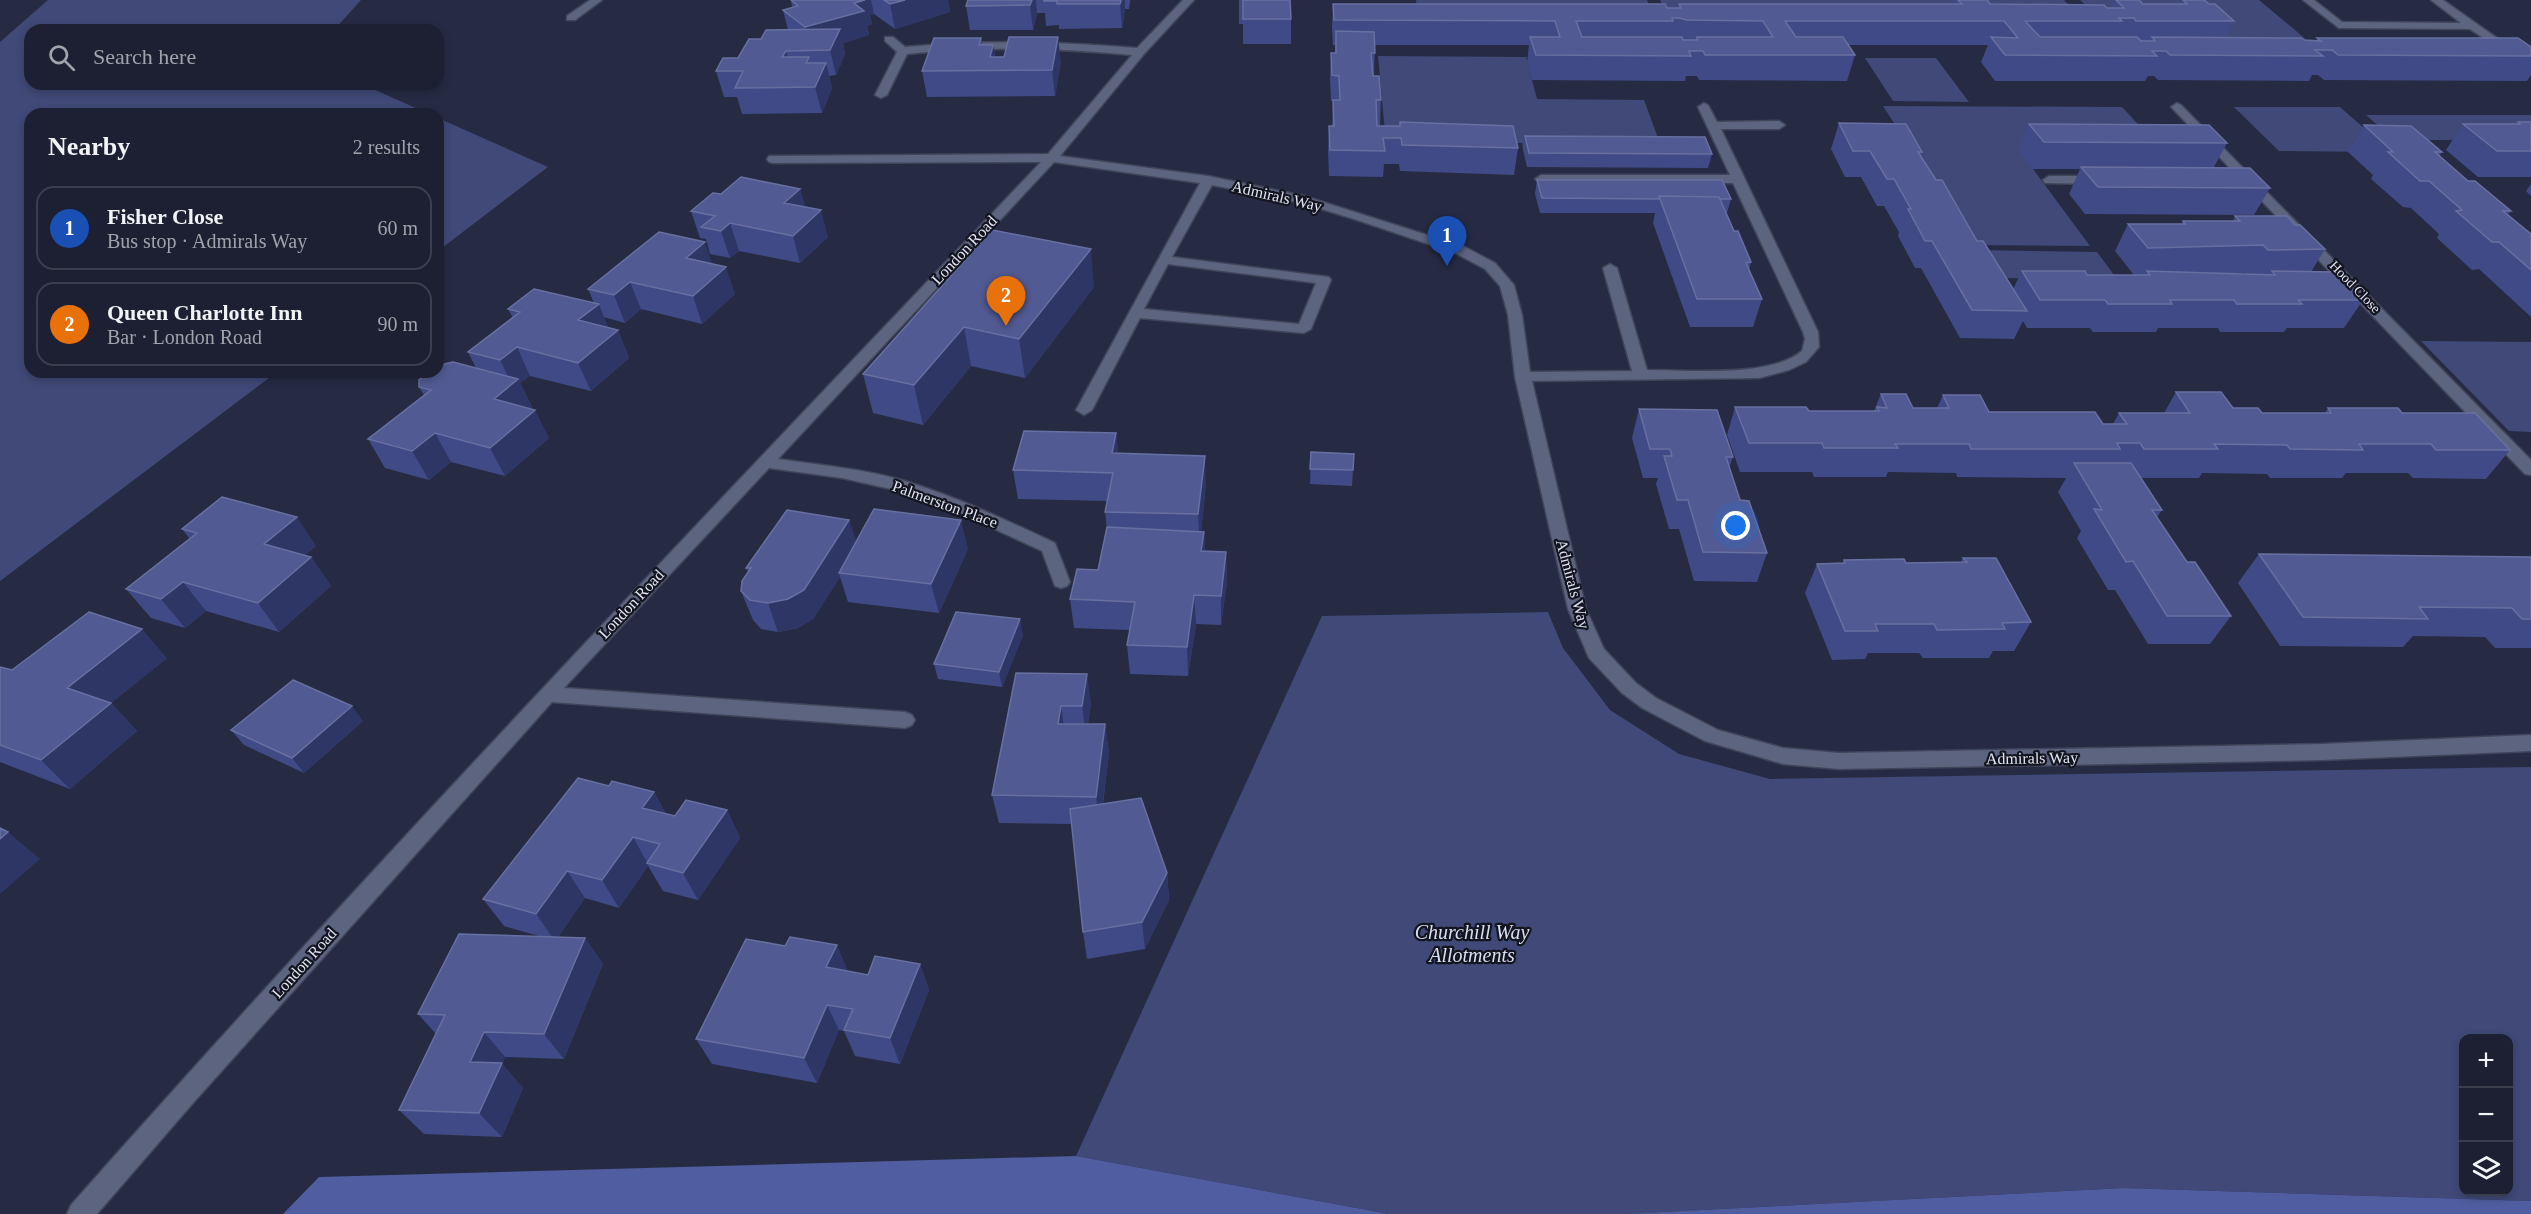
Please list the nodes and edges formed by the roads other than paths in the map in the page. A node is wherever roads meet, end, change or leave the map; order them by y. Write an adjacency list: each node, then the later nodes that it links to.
1 (597, 0): 5 (street)
2 (1189, 0): 9 (street, London Road)
3 (2308, 0): 6 (street)
4 (2436, 0): 6 (street)
5 (571, 18)
6 (2472, 26): 10 (street)
7 (889, 39): 8 (street)
8 (903, 51): 9 (street); 11 (street)
9 (1140, 52): 16 (street, London Road)
10 (2531, 67)
11 (881, 95)
12 (1704, 107): 15 (street)
13 (2177, 107): 24 (street, Hood Close)
14 (1779, 125): 15 (street)
15 (1713, 126): 19 (street)
16 (1051, 158): 17 (street, Admirals Way); 20 (street, Admirals Way); 31 (street, London Road)
17 (773, 159)
18 (1541, 179): 19 (street)
19 (1738, 179): 28 (street)
20 (1208, 180): 25 (street); 29 (street, Admirals Way)
21 (2049, 180): 22 (street)
22 (2108, 180)
23 (2226, 181): 24 (street)
24 (2250, 181): 32 (street, Hood Close)
25 (1165, 260): 27 (street); 27 (street)
26 (1610, 268): 28 (street)
27 (1137, 313): 30 (street)
28 (1641, 376): 29 (street)
29 (1523, 377): 36 (street, Admirals Way)
30 (1084, 410)
31 (764, 462): 33 (street, Palmerston Place); 34 (street, London Road)
32 (2531, 470)
33 (1061, 582)
34 (547, 694): 35 (street); 37 (street, London Road)
35 (905, 720)
36 (2531, 743)
37 (81, 1214)

